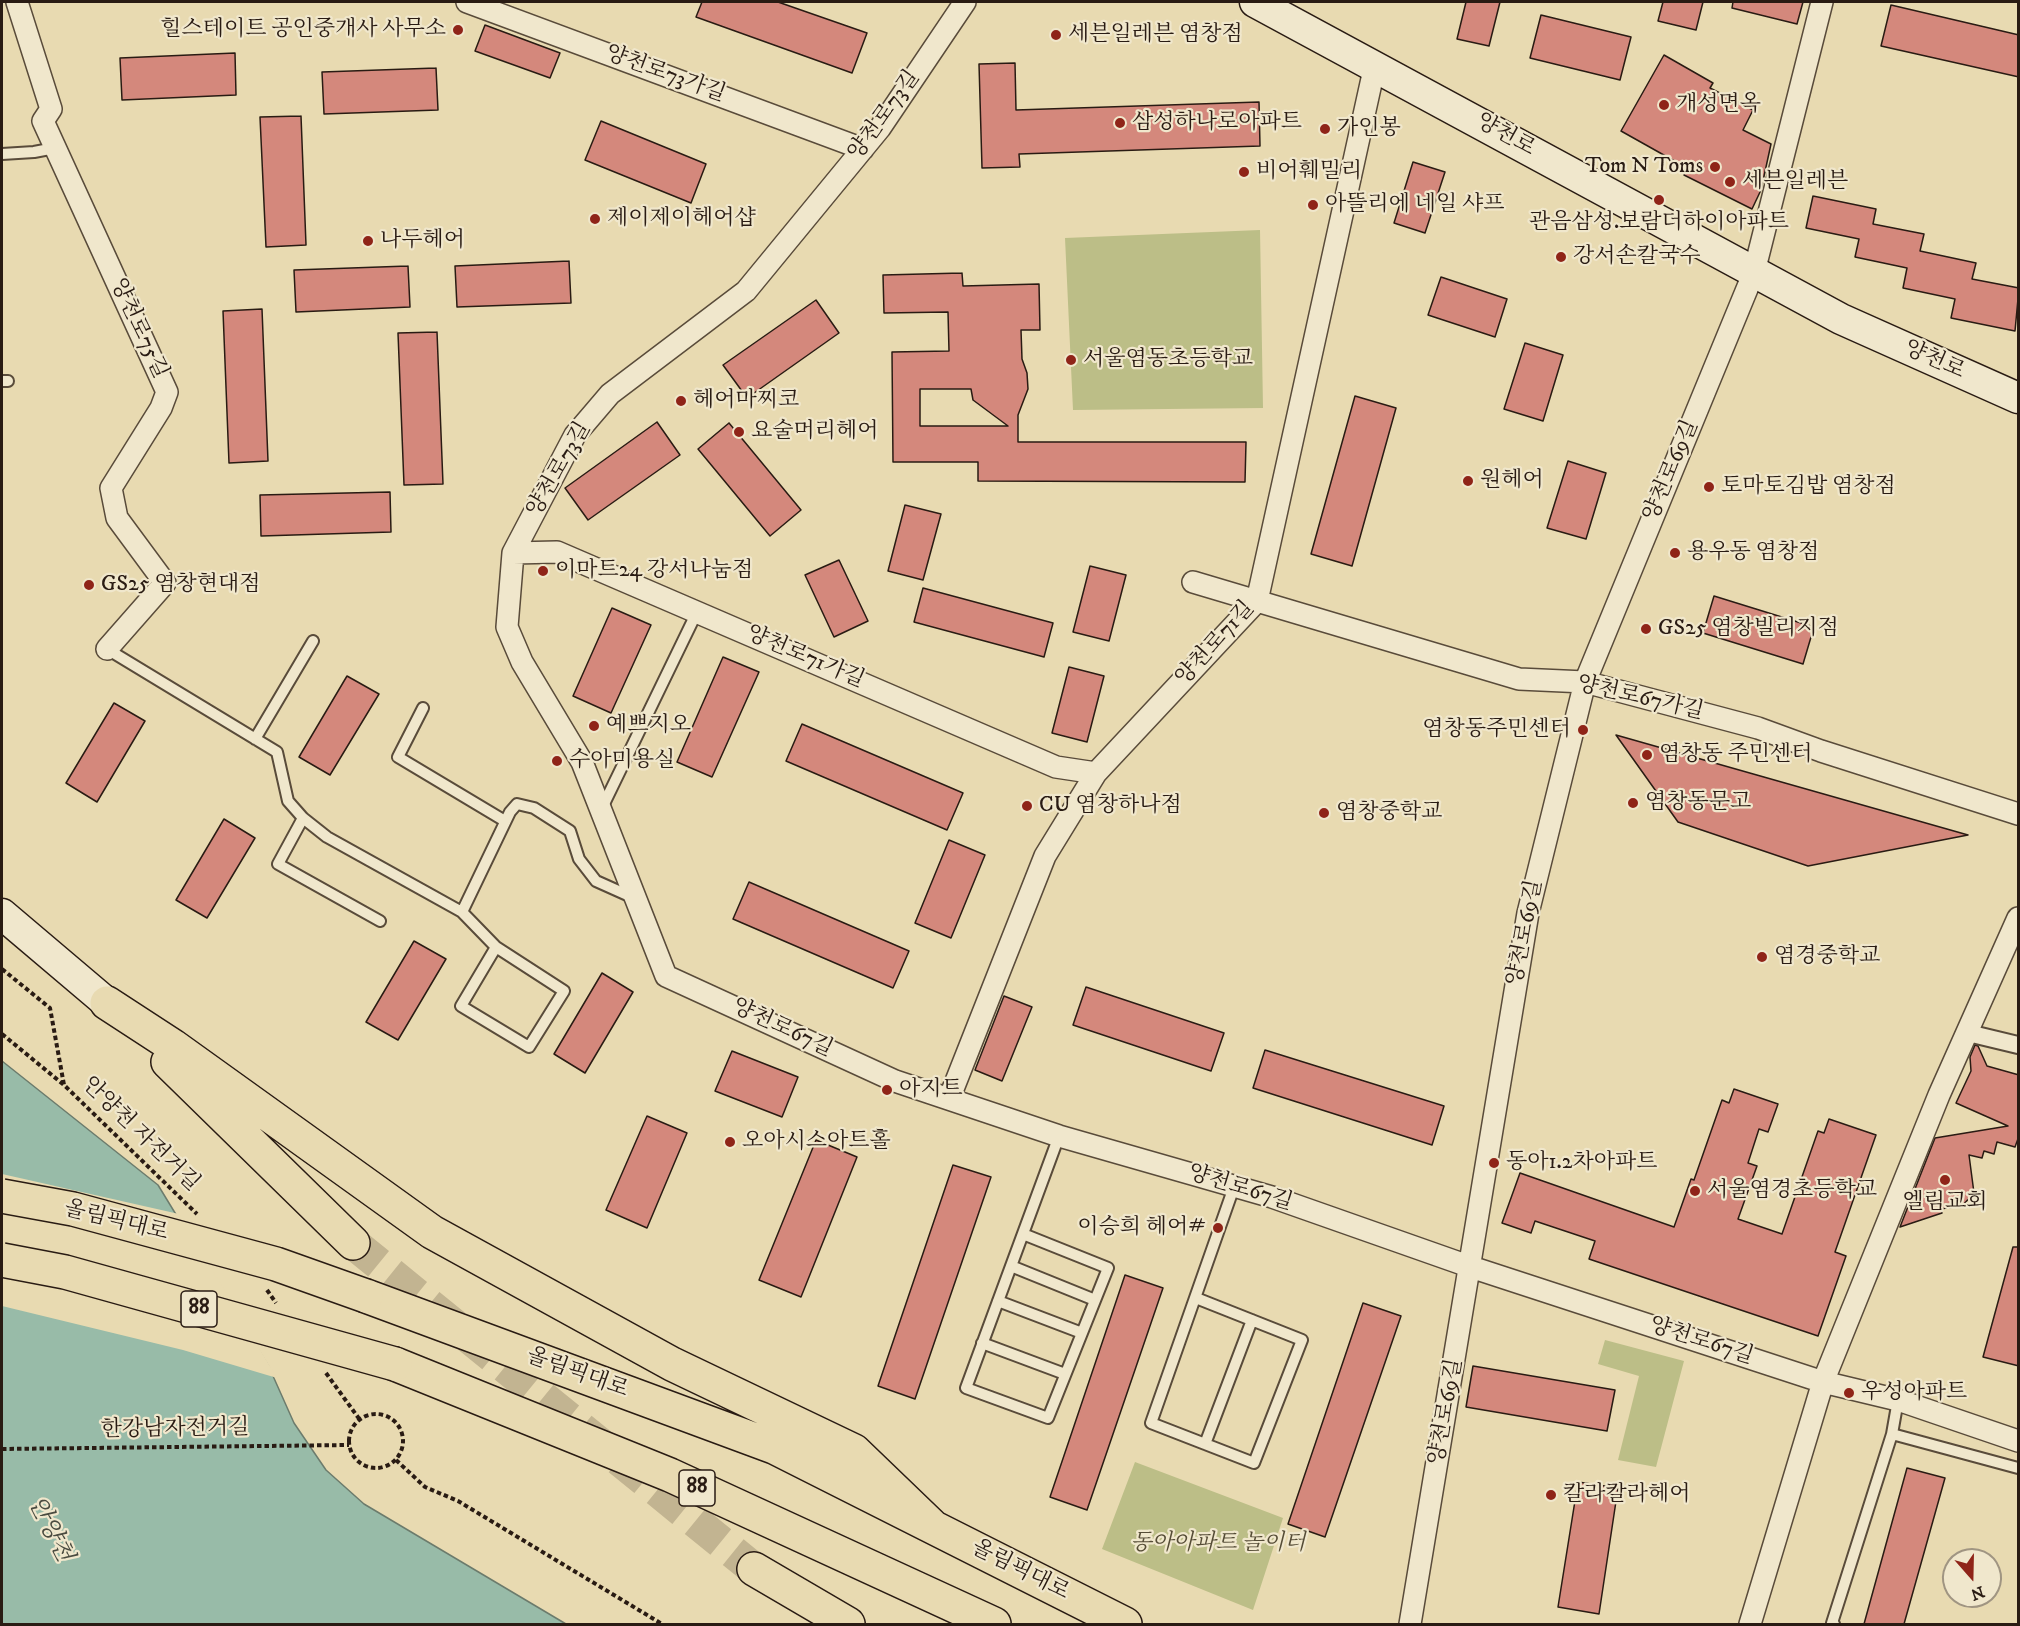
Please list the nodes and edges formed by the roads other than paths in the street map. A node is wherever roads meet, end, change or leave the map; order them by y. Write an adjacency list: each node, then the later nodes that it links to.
1 (17, 2): 8 (street, 양천로75길)
2 (467, 2): 6 (street, 양천로73가길)
3 (965, 2): 9 (street, 양천로73길)
4 (1255, 2): 7 (main road, 양천로)
5 (1822, 2): 11 (street)
6 (516, 10): 9 (street, 양천로73가길)
7 (1375, 65): 11 (main road, 양천로); 15 (street, 양천로71길)
8 (55, 148): 10 (lane); 18 (street, 양천로75길)
9 (863, 149): 13 (street, 양천로73길)
10 (2, 154)
11 (1754, 272): 12 (main road, 양천로); 19 (street, 양천로69길)
12 (2019, 398)
13 (513, 553): 16 (street, 양천로71가길); 23 (street, 양천로73길)
14 (1193, 582): 15 (street, 양천로67가길)
15 (1257, 602): 19 (street, 양천로67가길); 22 (street, 양천로71길)
16 (697, 612): 22 (street, 양천로71가길); 23 (lane)
17 (313, 641): 21 (lane)
18 (107, 649): 21 (lane)
19 (1585, 682): 24 (street, 양천로67가길); 45 (street, 양천로69길)
20 (423, 708): 26 (lane)
21 (255, 738): 25 (lane)
22 (1096, 773): 37 (street, 양천로71길)
23 (602, 808): 27 (street, 양천로73길)
24 (2019, 814)
25 (303, 818): 28 (lane); 31 (lane)
26 (505, 821): 27 (lane); 28 (lane)
27 (637, 899): 33 (street, 양천로73길)
28 (462, 912): 32 (lane)
29 (2, 914): 34 (main road)
30 (2019, 918): 35 (street)
31 (380, 921)
32 (496, 947): 32 (lane)
33 (666, 976): 37 (street, 양천로67길)
34 (106, 1003): 42 (highway); 59 (highway)
35 (1968, 1033): 36 (street); 53 (street)
36 (2019, 1045)
37 (949, 1099): 38 (street, 양천로67길)
38 (1059, 1136): 39 (street, 양천로67길); 41 (lane)
39 (1234, 1186): 45 (street, 양천로67길); 46 (lane)
40 (2, 1196): 59 (highway, 올림픽대로, bridge)
41 (1023, 1234): 44 (lane); 47 (lane)
42 (353, 1243)
43 (2, 1260): 62 (highway, 88, bridge)
44 (1011, 1266): 47 (lane); 48 (lane)
45 (1471, 1267): 53 (street, 양천로67길); 64 (street, 양천로69길)
46 (1196, 1298): 49 (lane); 57 (lane)
47 (1095, 1300): 50 (lane)
48 (998, 1301): 50 (lane); 51 (lane)
49 (1252, 1320): 57 (lane); 57 (lane)
50 (1082, 1333): 52 (lane)
51 (982, 1343): 52 (lane); 52 (lane)
52 (1065, 1374)
53 (1823, 1382): 54 (street, 양천로67길); 65 (street)
54 (1898, 1400): 55 (lane); 56 (street, 양천로67길)
55 (1892, 1434): 58 (lane); 66 (lane)
56 (2019, 1442)
57 (1205, 1444)
58 (2019, 1468)
59 (933, 1527): 63 (highway, 올림픽대로)
60 (754, 1569): 61 (highway)
61 (848, 1624)
62 (994, 1624)
63 (1125, 1624)
64 (1410, 1624)
65 (1750, 1624)
66 (1834, 1624)

